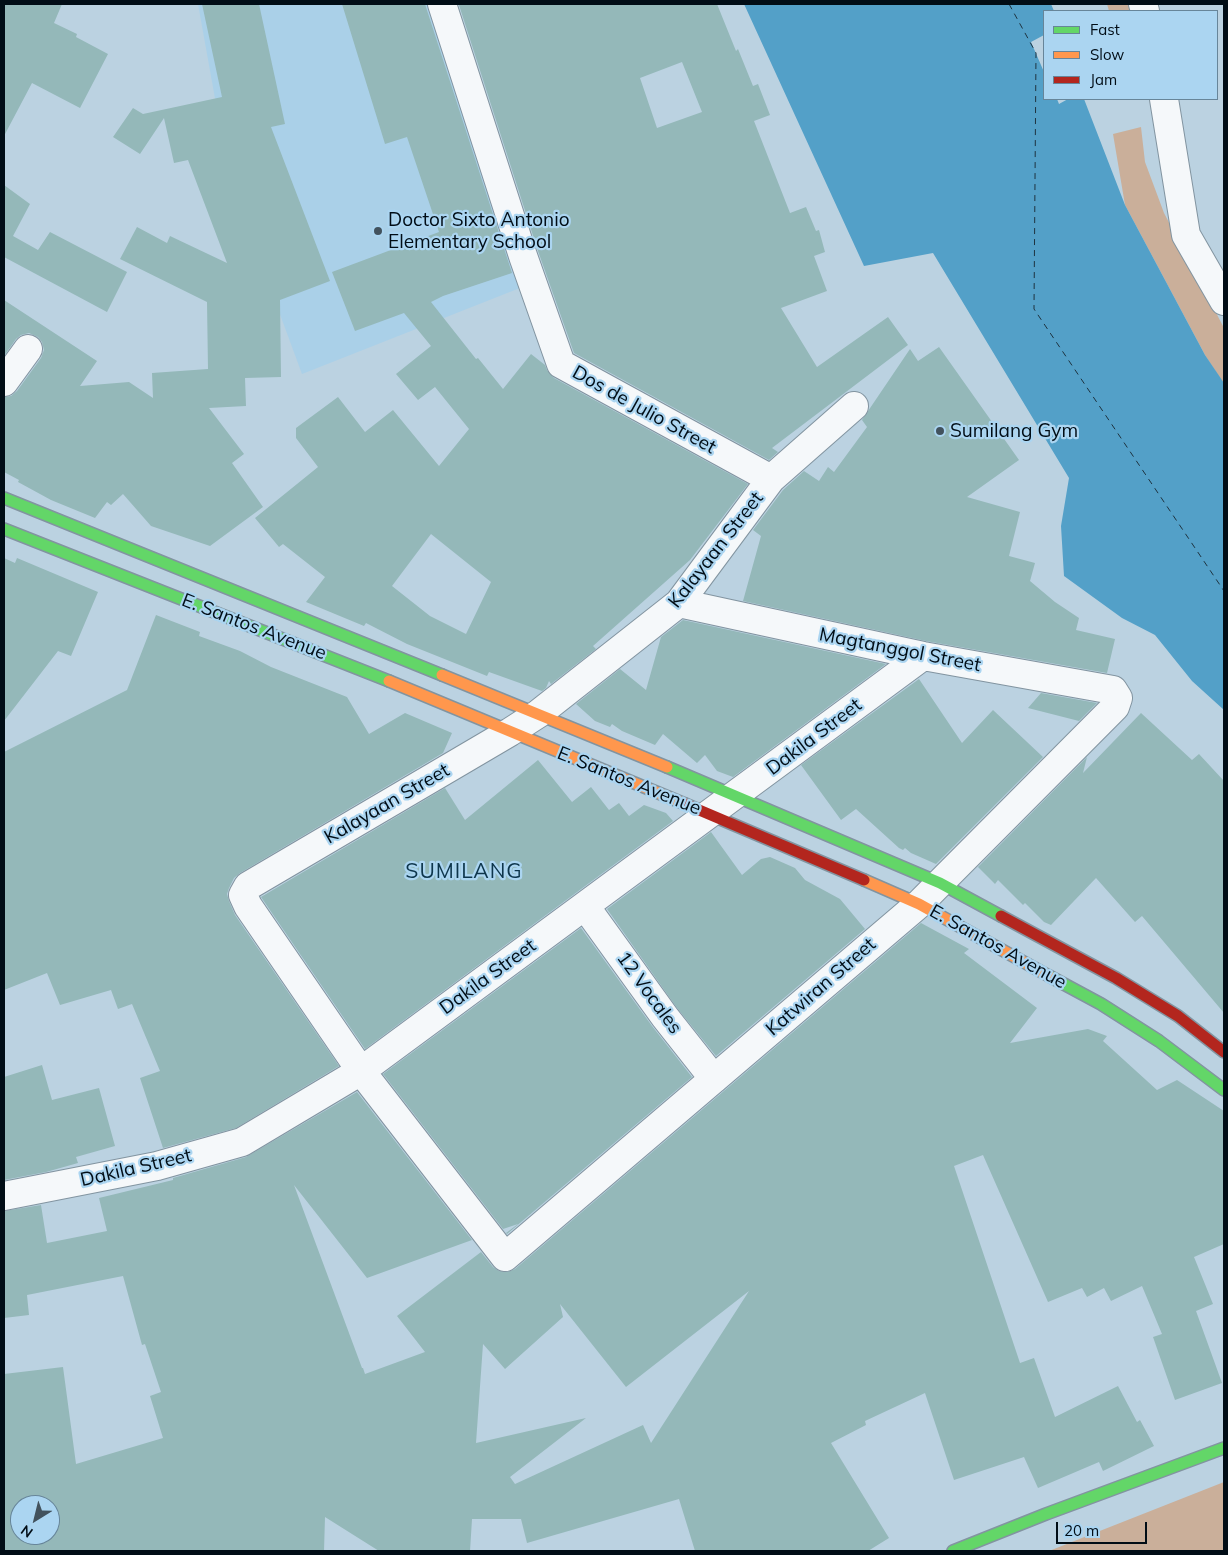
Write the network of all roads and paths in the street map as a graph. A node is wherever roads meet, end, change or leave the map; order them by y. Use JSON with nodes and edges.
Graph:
{"nodes":[{"id":1,"x":442,"y":4,"type":"edge"},
{"id":2,"x":1164,"y":100,"type":"edge"},
{"id":3,"x":1224,"y":301,"type":"edge"},
{"id":4,"x":28,"y":349,"type":"dead end"},
{"id":5,"x":4,"y":382,"type":"edge"},
{"id":6,"x":854,"y":406,"type":"dead end"},
{"id":7,"x":770,"y":479,"type":"junction"},
{"id":8,"x":4,"y":498,"type":"edge"},
{"id":9,"x":4,"y":529,"type":"edge"},
{"id":10,"x":679,"y":604,"type":"junction"},
{"id":11,"x":922,"y":656,"type":"junction"},
{"id":12,"x":1118,"y":698,"type":"joint"},
{"id":13,"x":538,"y":714,"type":"junction"},
{"id":14,"x":510,"y":732,"type":"junction"},
{"id":15,"x":735,"y":795,"type":"junction"},
{"id":16,"x":709,"y":814,"type":"junction"},
{"id":17,"x":940,"y":883,"type":"junction"},
{"id":18,"x":919,"y":904,"type":"junction"},
{"id":19,"x":585,"y":906,"type":"junction"},
{"id":20,"x":1224,"y":1052,"type":"edge"},
{"id":21,"x":361,"y":1071,"type":"junction"},
{"id":22,"x":714,"y":1079,"type":"junction"},
{"id":23,"x":1224,"y":1090,"type":"edge"},
{"id":24,"x":4,"y":1196,"type":"edge"},
{"id":25,"x":505,"y":1257,"type":"joint"},
{"id":26,"x":1224,"y":1448,"type":"edge"},
{"id":27,"x":953,"y":1551,"type":"edge"}],
"edges":[{"from":1,"to":7,"type":"street","name":"Dos de Julio Street"},
{"from":2,"to":3,"type":"street"},
{"from":4,"to":5,"type":"street"},
{"from":6,"to":7,"type":"street","name":"Kalayaan Street"},
{"from":7,"to":10,"type":"street","name":"Kalayaan Street"},
{"from":8,"to":13,"type":"street","name":"E. Santos Avenue"},
{"from":9,"to":14,"type":"street","name":"E. Santos Avenue"},
{"from":10,"to":11,"type":"street","name":"Magtanggol Street"},
{"from":10,"to":13,"type":"street","name":"Kalayaan Street"},
{"from":11,"to":12,"type":"street","name":"Magtanggol Street"},
{"from":11,"to":15,"type":"street","name":"Dakila Street"},
{"from":12,"to":17,"type":"street","name":"Katwiran Street"},
{"from":13,"to":14,"type":"street","name":"Kalayaan Street"},
{"from":13,"to":15,"type":"street","name":"E. Santos Avenue"},
{"from":14,"to":16,"type":"street","name":"E. Santos Avenue"},
{"from":14,"to":21,"type":"street","name":"Kalayaan Street"},
{"from":15,"to":16,"type":"street","name":"Dakila Street"},
{"from":15,"to":17,"type":"street","name":"E. Santos Avenue"},
{"from":16,"to":18,"type":"street","name":"E. Santos Avenue"},
{"from":16,"to":19,"type":"street","name":"Dakila Street"},
{"from":17,"to":18,"type":"street","name":"Katwiran Street"},
{"from":17,"to":20,"type":"street","name":"E. Santos Avenue"},
{"from":18,"to":22,"type":"street","name":"Katwiran Street"},
{"from":18,"to":23,"type":"street","name":"E. Santos Avenue"},
{"from":19,"to":21,"type":"street","name":"Dakila Street"},
{"from":19,"to":22,"type":"street","name":"12 Vocales"},
{"from":21,"to":24,"type":"street","name":"Dakila Street"},
{"from":21,"to":25,"type":"street","name":"Kalayaan Street"},
{"from":22,"to":25,"type":"street","name":"Katwiran Street"},
{"from":26,"to":27,"type":"street"}]}
